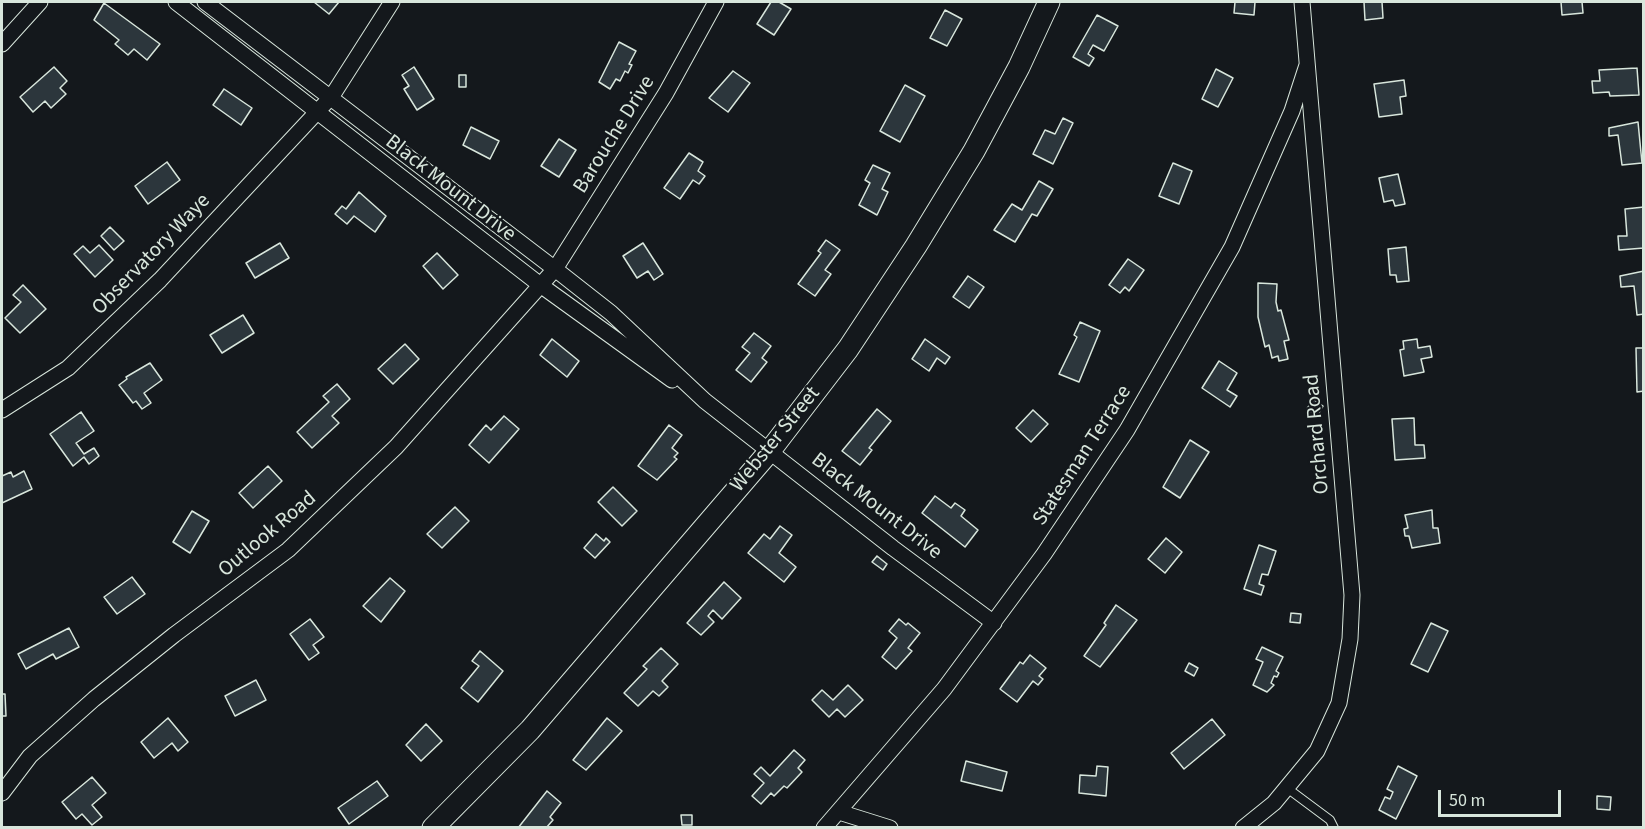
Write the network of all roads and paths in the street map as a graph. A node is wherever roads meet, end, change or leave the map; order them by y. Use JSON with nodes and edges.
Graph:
{"nodes":[{"id":1,"x":40,"y":2,"type":"edge"},
{"id":2,"x":176,"y":2,"type":"edge"},
{"id":3,"x":205,"y":2,"type":"edge"},
{"id":4,"x":392,"y":2,"type":"edge"},
{"id":5,"x":716,"y":2,"type":"edge"},
{"id":6,"x":1048,"y":2,"type":"edge"},
{"id":7,"x":1302,"y":2,"type":"edge"},
{"id":8,"x":2,"y":44,"type":"edge"},
{"id":9,"x":1307,"y":65,"type":"junction"},
{"id":10,"x":332,"y":96,"type":"junction"},
{"id":11,"x":317,"y":112,"type":"junction"},
{"id":12,"x":555,"y":269,"type":"junction"},
{"id":13,"x":539,"y":284,"type":"junction"},
{"id":14,"x":705,"y":401,"type":"junction"},
{"id":15,"x":2,"y":410,"type":"edge"},
{"id":16,"x":769,"y":452,"type":"junction"},
{"id":17,"x":994,"y":622,"type":"junction"},
{"id":18,"x":1287,"y":788,"type":"junction"},
{"id":19,"x":2,"y":793,"type":"edge"},
{"id":20,"x":839,"y":812,"type":"junction"},
{"id":21,"x":433,"y":828,"type":"edge"},
{"id":22,"x":824,"y":828,"type":"edge"},
{"id":23,"x":890,"y":828,"type":"edge"},
{"id":24,"x":1243,"y":828,"type":"edge"},
{"id":25,"x":1334,"y":828,"type":"edge"}],
"edges":[{"from":1,"to":8,"type":"street"},
{"from":2,"to":11,"type":"street","name":"Black Mount Drive"},
{"from":3,"to":10,"type":"street","name":"Black Mount Drive"},
{"from":4,"to":10,"type":"street"},
{"from":5,"to":12,"type":"street","name":"Barouche Drive"},
{"from":6,"to":16,"type":"street","name":"Webster Street"},
{"from":7,"to":9,"type":"street","name":"Orchard Road"},
{"from":9,"to":17,"type":"street","name":"Statesman Terrace"},
{"from":9,"to":18,"type":"street","name":"Orchard Road"},
{"from":10,"to":11,"type":"street"},
{"from":10,"to":12,"type":"street","name":"Black Mount Drive"},
{"from":11,"to":13,"type":"street","name":"Black Mount Drive"},
{"from":11,"to":15,"type":"street","name":"Observatory Waye"},
{"from":12,"to":13,"type":"street","name":"Barouche Drive"},
{"from":12,"to":14,"type":"street","name":"Black Mount Drive"},
{"from":13,"to":14,"type":"street","name":"Black Mount Drive"},
{"from":13,"to":19,"type":"street","name":"Outlook Road"},
{"from":14,"to":16,"type":"street","name":"Black Mount Drive"},
{"from":16,"to":17,"type":"street","name":"Black Mount Drive"},
{"from":16,"to":21,"type":"street","name":"Webster Street"},
{"from":17,"to":20,"type":"street","name":"Statesman Terrace"},
{"from":18,"to":24,"type":"street","name":"Orchard Road"},
{"from":18,"to":25,"type":"lane"},
{"from":20,"to":22,"type":"street","name":"Statesman Terrace"},
{"from":20,"to":23,"type":"street"}]}
